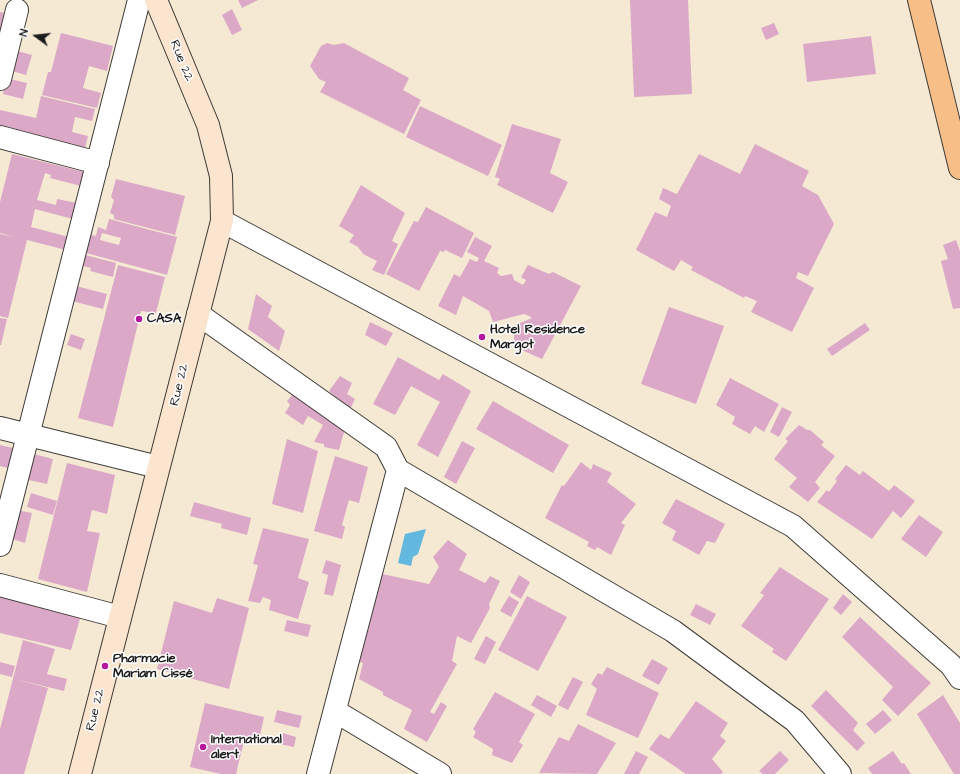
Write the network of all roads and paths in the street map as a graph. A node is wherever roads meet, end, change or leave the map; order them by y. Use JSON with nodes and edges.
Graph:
{"nodes":[{"id":1,"x":139,"y":0,"type":"edge"},
{"id":2,"x":156,"y":0,"type":"edge"},
{"id":3,"x":918,"y":0,"type":"edge"},
{"id":4,"x":17,"y":10,"type":"dead end"},
{"id":5,"x":0,"y":79,"type":"edge"},
{"id":6,"x":0,"y":137,"type":"edge"},
{"id":7,"x":98,"y":162,"type":"junction"},
{"id":8,"x":960,"y":168,"type":"edge"},
{"id":9,"x":222,"y":222,"type":"junction"},
{"id":10,"x":198,"y":314,"type":"junction"},
{"id":11,"x":0,"y":428,"type":"edge"},
{"id":12,"x":28,"y":435,"type":"junction"},
{"id":13,"x":158,"y":467,"type":"junction"},
{"id":14,"x":398,"y":470,"type":"junction"},
{"id":15,"x":0,"y":545,"type":"edge"},
{"id":16,"x":0,"y":586,"type":"edge"},
{"id":17,"x":120,"y":617,"type":"junction"},
{"id":18,"x":960,"y":678,"type":"edge"},
{"id":19,"x":334,"y":711,"type":"junction"},
{"id":20,"x":80,"y":774,"type":"edge"},
{"id":21,"x":318,"y":774,"type":"edge"},
{"id":22,"x":440,"y":774,"type":"edge"},
{"id":23,"x":840,"y":774,"type":"edge"}],
"edges":[{"from":1,"to":7,"type":"street"},
{"from":2,"to":9,"type":"street","name":"Rue 22"},
{"from":3,"to":8,"type":"highway"},
{"from":4,"to":5,"type":"street"},
{"from":6,"to":7,"type":"street"},
{"from":7,"to":12,"type":"street"},
{"from":9,"to":10,"type":"street","name":"Rue 22"},
{"from":9,"to":18,"type":"street"},
{"from":10,"to":13,"type":"street","name":"Rue 22"},
{"from":10,"to":14,"type":"street"},
{"from":11,"to":12,"type":"street"},
{"from":12,"to":13,"type":"street"},
{"from":12,"to":15,"type":"street"},
{"from":13,"to":17,"type":"street","name":"Rue 22"},
{"from":14,"to":19,"type":"street"},
{"from":14,"to":23,"type":"street"},
{"from":16,"to":17,"type":"street"},
{"from":17,"to":20,"type":"street","name":"Rue 22"},
{"from":19,"to":21,"type":"street"},
{"from":19,"to":22,"type":"street"}]}
